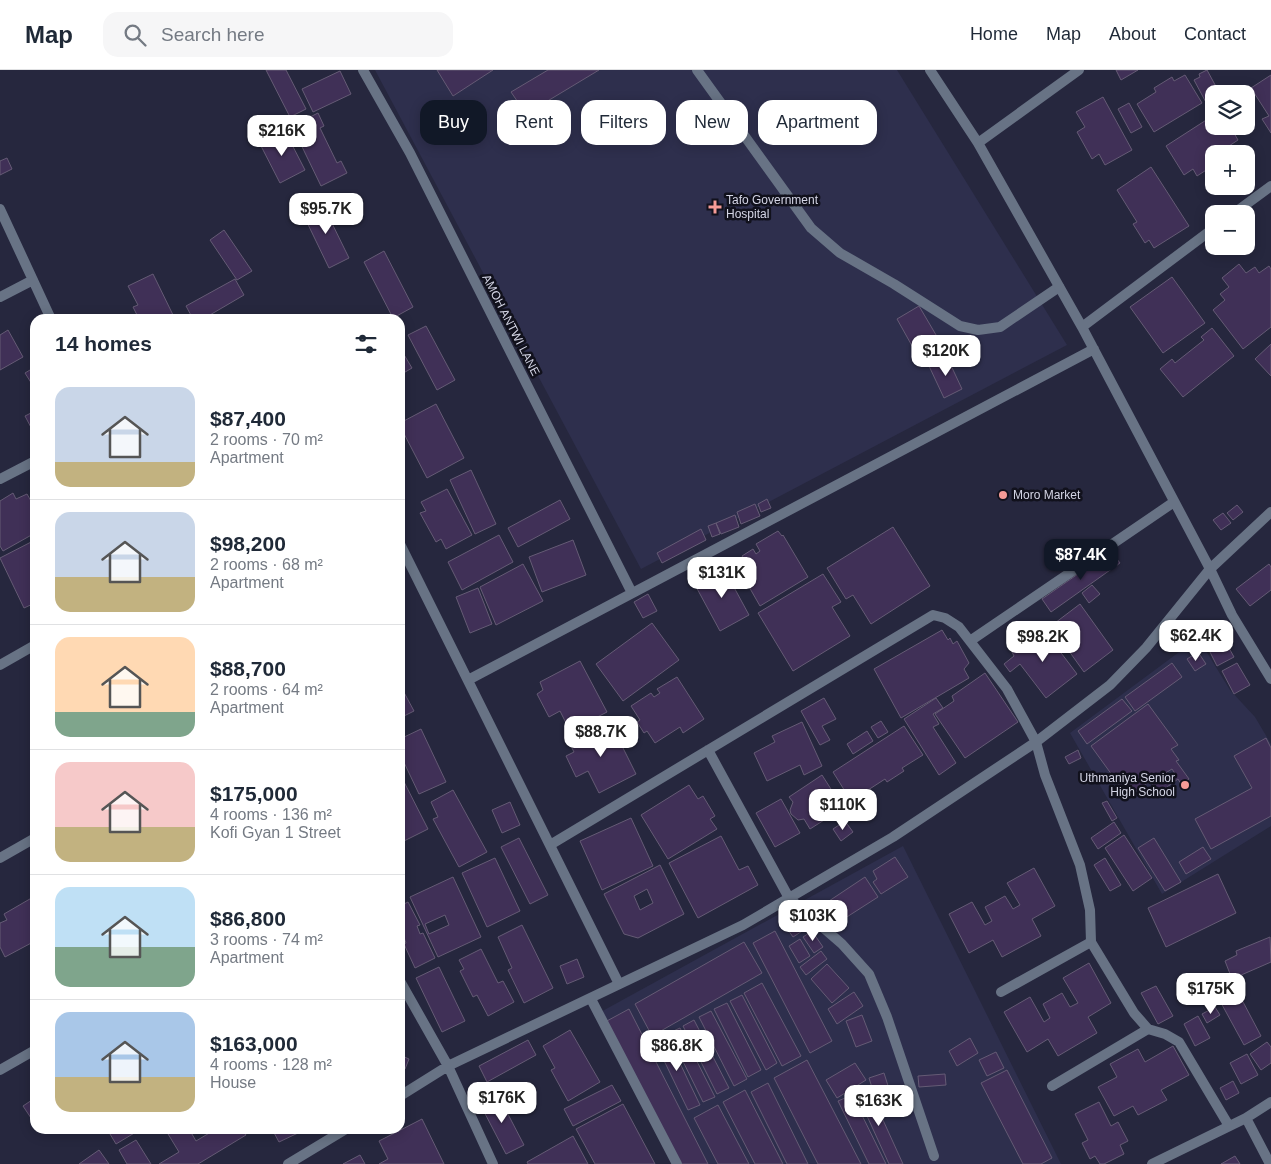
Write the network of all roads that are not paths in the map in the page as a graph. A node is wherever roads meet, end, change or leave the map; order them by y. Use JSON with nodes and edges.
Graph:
{"nodes":[{"id":1,"x":363,"y":70,"type":"edge"},
{"id":2,"x":697,"y":70,"type":"edge"},
{"id":3,"x":930,"y":70,"type":"edge"},
{"id":4,"x":1079,"y":70,"type":"edge"},
{"id":5,"x":978,"y":143,"type":"junction"},
{"id":6,"x":1271,"y":186,"type":"edge"},
{"id":7,"x":1245,"y":205,"type":"edge"},
{"id":8,"x":0,"y":209,"type":"edge"},
{"id":9,"x":1205,"y":235,"type":"edge"},
{"id":10,"x":33,"y":280,"type":"junction"},
{"id":11,"x":1059,"y":286,"type":"junction"},
{"id":12,"x":0,"y":297,"type":"edge"},
{"id":13,"x":49,"y":314,"type":"edge"},
{"id":14,"x":1082,"y":326,"type":"junction"},
{"id":15,"x":1094,"y":349,"type":"junction"},
{"id":16,"x":30,"y":464,"type":"edge"},
{"id":17,"x":0,"y":479,"type":"edge"},
{"id":18,"x":1174,"y":502,"type":"junction"},
{"id":19,"x":1271,"y":512,"type":"edge"},
{"id":20,"x":405,"y":554,"type":"edge"},
{"id":21,"x":1210,"y":569,"type":"junction"},
{"id":22,"x":632,"y":593,"type":"junction"},
{"id":23,"x":970,"y":641,"type":"junction"},
{"id":24,"x":30,"y":648,"type":"edge"},
{"id":25,"x":0,"y":664,"type":"edge"},
{"id":26,"x":468,"y":680,"type":"junction"},
{"id":27,"x":1271,"y":680,"type":"edge"},
{"id":28,"x":1036,"y":742,"type":"junction"},
{"id":29,"x":708,"y":750,"type":"junction"},
{"id":30,"x":30,"y":841,"type":"edge"},
{"id":31,"x":550,"y":845,"type":"junction"},
{"id":32,"x":0,"y":858,"type":"edge"},
{"id":33,"x":789,"y":898,"type":"junction"},
{"id":34,"x":1091,"y":942,"type":"junction"},
{"id":35,"x":620,"y":984,"type":"junction"},
{"id":36,"x":405,"y":990,"type":"edge"},
{"id":37,"x":1001,"y":992,"type":"dead end"},
{"id":38,"x":591,"y":999,"type":"junction"},
{"id":39,"x":1148,"y":1029,"type":"junction"},
{"id":40,"x":30,"y":1053,"type":"edge"},
{"id":41,"x":448,"y":1066,"type":"junction"},
{"id":42,"x":0,"y":1070,"type":"edge"},
{"id":43,"x":1052,"y":1086,"type":"dead end"},
{"id":44,"x":405,"y":1093,"type":"edge"},
{"id":45,"x":1271,"y":1102,"type":"edge"},
{"id":46,"x":1246,"y":1118,"type":"junction"},
{"id":47,"x":1229,"y":1126,"type":"junction"},
{"id":48,"x":338,"y":1134,"type":"edge"},
{"id":49,"x":934,"y":1156,"type":"dead end"},
{"id":50,"x":288,"y":1164,"type":"edge"},
{"id":51,"x":492,"y":1164,"type":"edge"},
{"id":52,"x":677,"y":1164,"type":"edge"},
{"id":53,"x":1152,"y":1164,"type":"edge"},
{"id":54,"x":1270,"y":1164,"type":"edge"}],
"edges":[{"from":1,"to":22,"type":"street","name":"AMOH ANTWI LANE"},
{"from":2,"to":11,"type":"street"},
{"from":3,"to":5,"type":"street"},
{"from":4,"to":5,"type":"street"},
{"from":5,"to":11,"type":"street"},
{"from":6,"to":7,"type":"street"},
{"from":8,"to":10,"type":"street"},
{"from":9,"to":14,"type":"street"},
{"from":10,"to":12,"type":"street"},
{"from":10,"to":13,"type":"street"},
{"from":11,"to":14,"type":"street"},
{"from":14,"to":15,"type":"street"},
{"from":15,"to":18,"type":"street"},
{"from":15,"to":22,"type":"street"},
{"from":16,"to":17,"type":"street"},
{"from":18,"to":21,"type":"street"},
{"from":18,"to":23,"type":"street"},
{"from":19,"to":21,"type":"street"},
{"from":20,"to":26,"type":"street"},
{"from":21,"to":27,"type":"street"},
{"from":21,"to":28,"type":"street"},
{"from":22,"to":26,"type":"street"},
{"from":23,"to":28,"type":"street"},
{"from":23,"to":29,"type":"street"},
{"from":24,"to":25,"type":"street"},
{"from":26,"to":31,"type":"street"},
{"from":28,"to":33,"type":"street"},
{"from":28,"to":34,"type":"street"},
{"from":29,"to":31,"type":"street"},
{"from":29,"to":33,"type":"street"},
{"from":30,"to":32,"type":"street"},
{"from":31,"to":35,"type":"street"},
{"from":33,"to":35,"type":"street"},
{"from":33,"to":49,"type":"street"},
{"from":34,"to":37,"type":"street"},
{"from":34,"to":39,"type":"street"},
{"from":35,"to":38,"type":"street"},
{"from":36,"to":41,"type":"street"},
{"from":38,"to":41,"type":"street"},
{"from":38,"to":52,"type":"street"},
{"from":39,"to":43,"type":"street"},
{"from":39,"to":47,"type":"street"},
{"from":40,"to":42,"type":"street"},
{"from":41,"to":44,"type":"street"},
{"from":41,"to":51,"type":"street"},
{"from":45,"to":46,"type":"street"},
{"from":46,"to":47,"type":"street"},
{"from":46,"to":54,"type":"street"},
{"from":47,"to":53,"type":"street"},
{"from":48,"to":50,"type":"street"}]}
